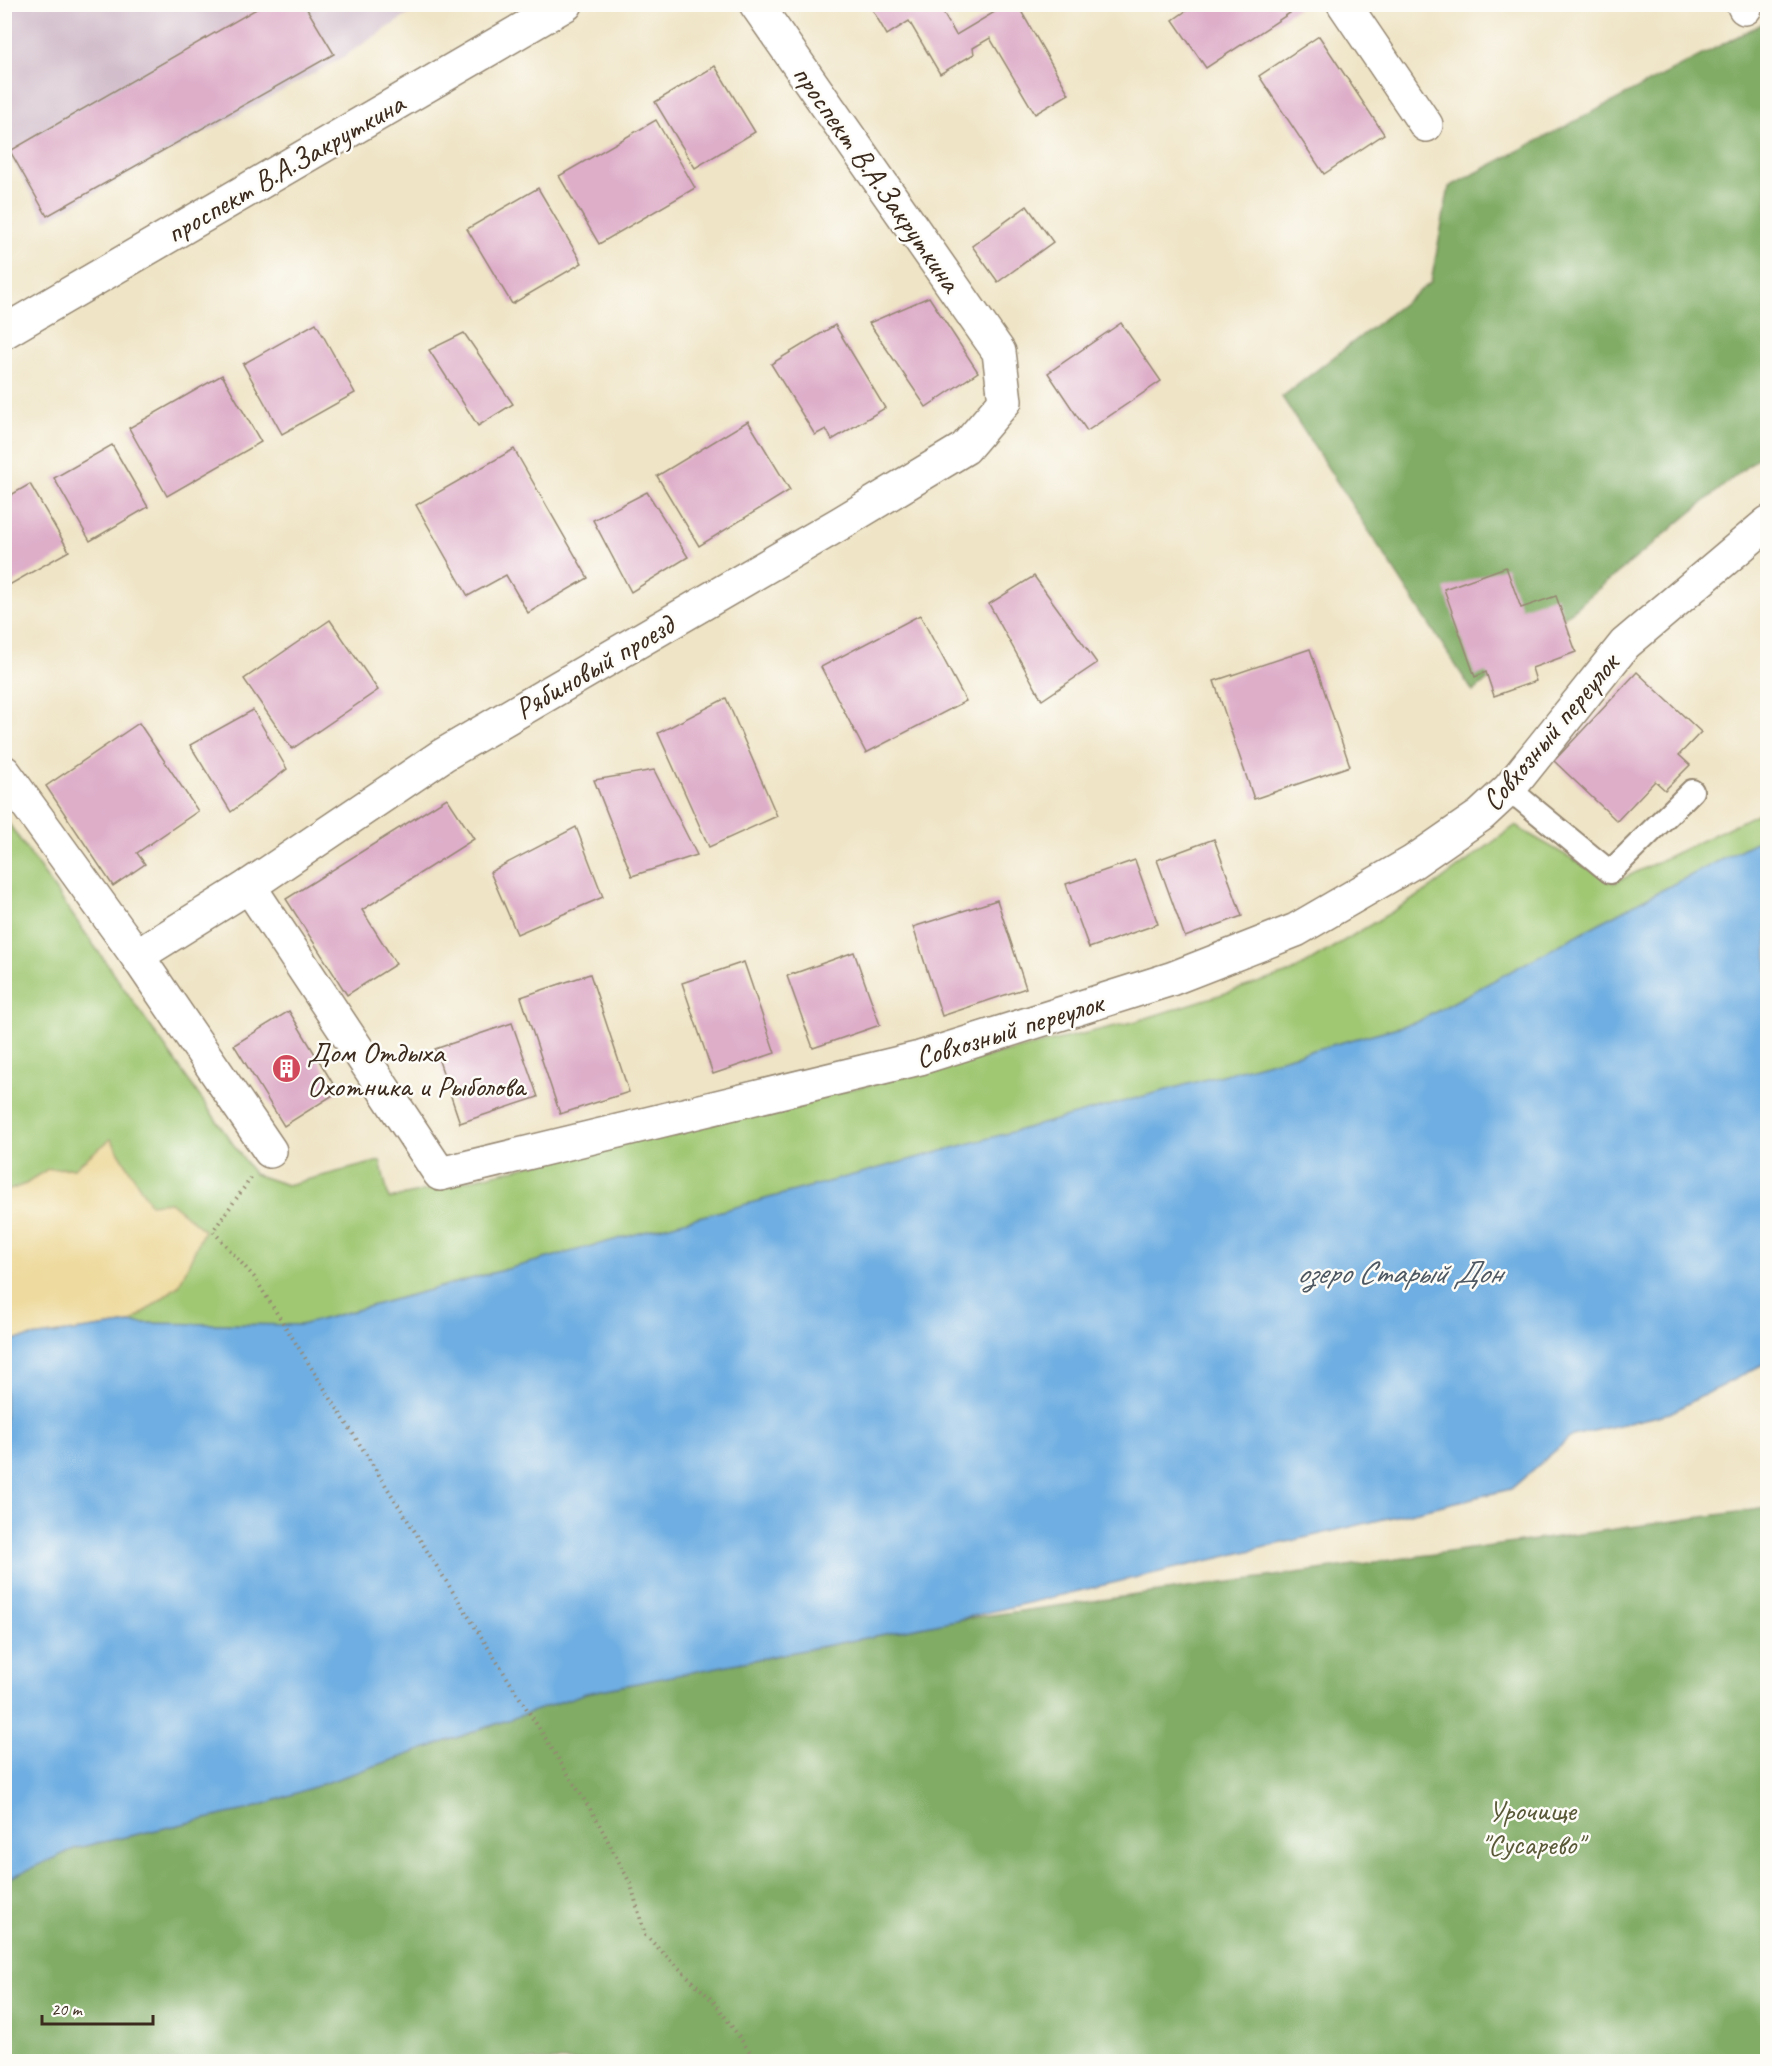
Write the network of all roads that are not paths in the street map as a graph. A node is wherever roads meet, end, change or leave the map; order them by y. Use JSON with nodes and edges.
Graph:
{"nodes":[{"id":1,"x":566,"y":4,"type":"edge"},
{"id":2,"x":756,"y":4,"type":"edge"},
{"id":3,"x":1344,"y":4,"type":"edge"},
{"id":4,"x":1426,"y":125,"type":"dead end"},
{"id":5,"x":4,"y":332,"type":"edge"},
{"id":6,"x":999,"y":352,"type":"joint"},
{"id":7,"x":1767,"y":523,"type":"edge"},
{"id":8,"x":4,"y":772,"type":"edge"},
{"id":9,"x":1509,"y":789,"type":"junction"},
{"id":10,"x":1692,"y":791,"type":"dead end"},
{"id":11,"x":249,"y":886,"type":"junction"},
{"id":12,"x":137,"y":956,"type":"junction"},
{"id":13,"x":270,"y":1151,"type":"road end"}],
"edges":[{"from":1,"to":5,"type":"street","name":"проспект В.А.Закруткина"},
{"from":2,"to":6,"type":"street","name":"проспект В.А.Закруткина"},
{"from":3,"to":4,"type":"street"},
{"from":6,"to":11,"type":"street","name":"Рябиновый проезд"},
{"from":7,"to":9,"type":"street","name":"Совхозный переулок"},
{"from":8,"to":12,"type":"street"},
{"from":9,"to":10,"type":"lane"},
{"from":9,"to":11,"type":"street","name":"Совхозный переулок"},
{"from":11,"to":12,"type":"street","name":"Рябиновый проезд"},
{"from":12,"to":13,"type":"street"}]}
